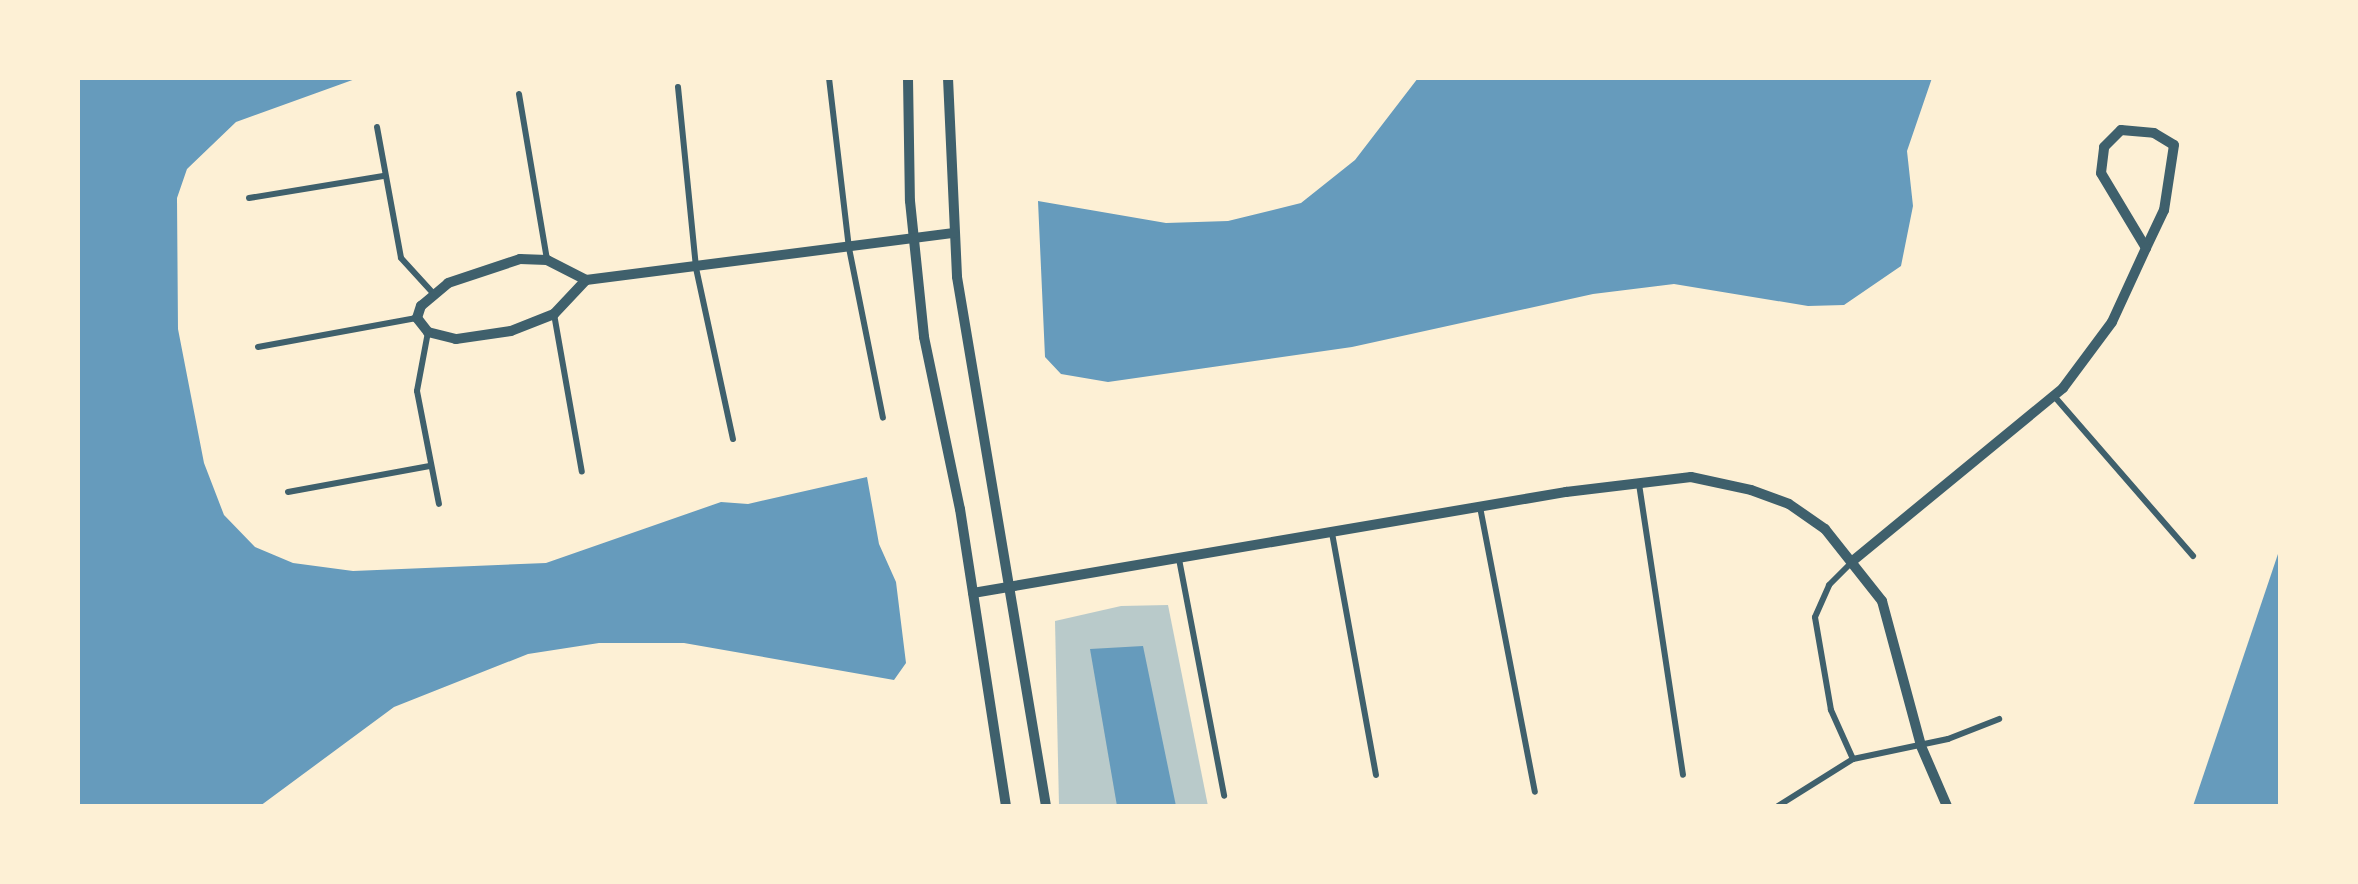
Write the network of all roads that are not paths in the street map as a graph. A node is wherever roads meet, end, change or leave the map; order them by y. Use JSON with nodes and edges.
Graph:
{"nodes":[{"id":1,"x":829,"y":78,"type":"edge"},
{"id":2,"x":908,"y":78,"type":"edge"},
{"id":3,"x":948,"y":78,"type":"edge"},
{"id":4,"x":678,"y":87,"type":"dead end"},
{"id":5,"x":519,"y":94,"type":"dead end"},
{"id":6,"x":377,"y":127,"type":"dead end"},
{"id":7,"x":383,"y":176,"type":"junction"},
{"id":8,"x":250,"y":198,"type":"dead end"},
{"id":9,"x":954,"y":233,"type":"junction"},
{"id":10,"x":914,"y":239,"type":"junction"},
{"id":11,"x":848,"y":248,"type":"junction"},
{"id":12,"x":2146,"y":248,"type":"junction"},
{"id":13,"x":547,"y":260,"type":"junction"},
{"id":14,"x":696,"y":268,"type":"junction"},
{"id":15,"x":586,"y":280,"type":"junction"},
{"id":16,"x":433,"y":293,"type":"junction"},
{"id":17,"x":554,"y":314,"type":"junction"},
{"id":18,"x":417,"y":318,"type":"junction"},
{"id":19,"x":428,"y":332,"type":"junction"},
{"id":20,"x":258,"y":348,"type":"dead end"},
{"id":21,"x":2054,"y":396,"type":"junction"},
{"id":22,"x":883,"y":418,"type":"dead end"},
{"id":23,"x":733,"y":438,"type":"dead end"},
{"id":24,"x":430,"y":466,"type":"junction"},
{"id":25,"x":582,"y":472,"type":"dead end"},
{"id":26,"x":1639,"y":483,"type":"junction"},
{"id":27,"x":288,"y":492,"type":"dead end"},
{"id":28,"x":439,"y":504,"type":"dead end"},
{"id":29,"x":1480,"y":507,"type":"junction"},
{"id":30,"x":1332,"y":532,"type":"junction"},
{"id":31,"x":2193,"y":556,"type":"dead end"},
{"id":32,"x":1178,"y":558,"type":"junction"},
{"id":33,"x":1855,"y":559,"type":"junction"},
{"id":34,"x":1009,"y":586,"type":"junction"},
{"id":35,"x":973,"y":593,"type":"junction"},
{"id":36,"x":1999,"y":718,"type":"dead end"},
{"id":37,"x":1920,"y":746,"type":"junction"},
{"id":38,"x":1853,"y":760,"type":"junction"},
{"id":39,"x":1376,"y":775,"type":"dead end"},
{"id":40,"x":1683,"y":775,"type":"dead end"},
{"id":41,"x":1535,"y":792,"type":"dead end"},
{"id":42,"x":1224,"y":796,"type":"dead end"},
{"id":43,"x":1006,"y":806,"type":"edge"},
{"id":44,"x":1046,"y":806,"type":"edge"},
{"id":45,"x":1778,"y":806,"type":"edge"},
{"id":46,"x":1948,"y":806,"type":"edge"}],
"edges":[{"from":1,"to":11,"type":"lane"},
{"from":2,"to":10,"type":"street"},
{"from":3,"to":9,"type":"street"},
{"from":4,"to":14,"type":"lane"},
{"from":5,"to":13,"type":"lane"},
{"from":6,"to":7,"type":"lane"},
{"from":7,"to":8,"type":"lane"},
{"from":7,"to":16,"type":"lane"},
{"from":9,"to":10,"type":"street"},
{"from":9,"to":34,"type":"street"},
{"from":10,"to":11,"type":"street"},
{"from":10,"to":35,"type":"street"},
{"from":11,"to":14,"type":"street"},
{"from":11,"to":22,"type":"lane"},
{"from":12,"to":12,"type":"street"},
{"from":12,"to":21,"type":"street"},
{"from":13,"to":15,"type":"street"},
{"from":13,"to":16,"type":"street"},
{"from":14,"to":15,"type":"street"},
{"from":14,"to":23,"type":"lane"},
{"from":15,"to":17,"type":"street"},
{"from":16,"to":18,"type":"street"},
{"from":17,"to":19,"type":"street"},
{"from":17,"to":25,"type":"lane"},
{"from":18,"to":19,"type":"street"},
{"from":18,"to":20,"type":"lane"},
{"from":19,"to":24,"type":"lane"},
{"from":21,"to":31,"type":"lane"},
{"from":21,"to":33,"type":"street"},
{"from":24,"to":27,"type":"lane"},
{"from":24,"to":28,"type":"lane"},
{"from":26,"to":29,"type":"street"},
{"from":26,"to":33,"type":"street"},
{"from":26,"to":40,"type":"lane"},
{"from":29,"to":30,"type":"street"},
{"from":29,"to":41,"type":"lane"},
{"from":30,"to":32,"type":"street"},
{"from":30,"to":39,"type":"lane"},
{"from":32,"to":34,"type":"street"},
{"from":32,"to":42,"type":"lane"},
{"from":33,"to":37,"type":"street"},
{"from":33,"to":38,"type":"lane"},
{"from":34,"to":35,"type":"street"},
{"from":34,"to":44,"type":"street"},
{"from":35,"to":43,"type":"street"},
{"from":36,"to":37,"type":"lane"},
{"from":37,"to":38,"type":"lane"},
{"from":37,"to":46,"type":"street"},
{"from":38,"to":45,"type":"lane"}]}
